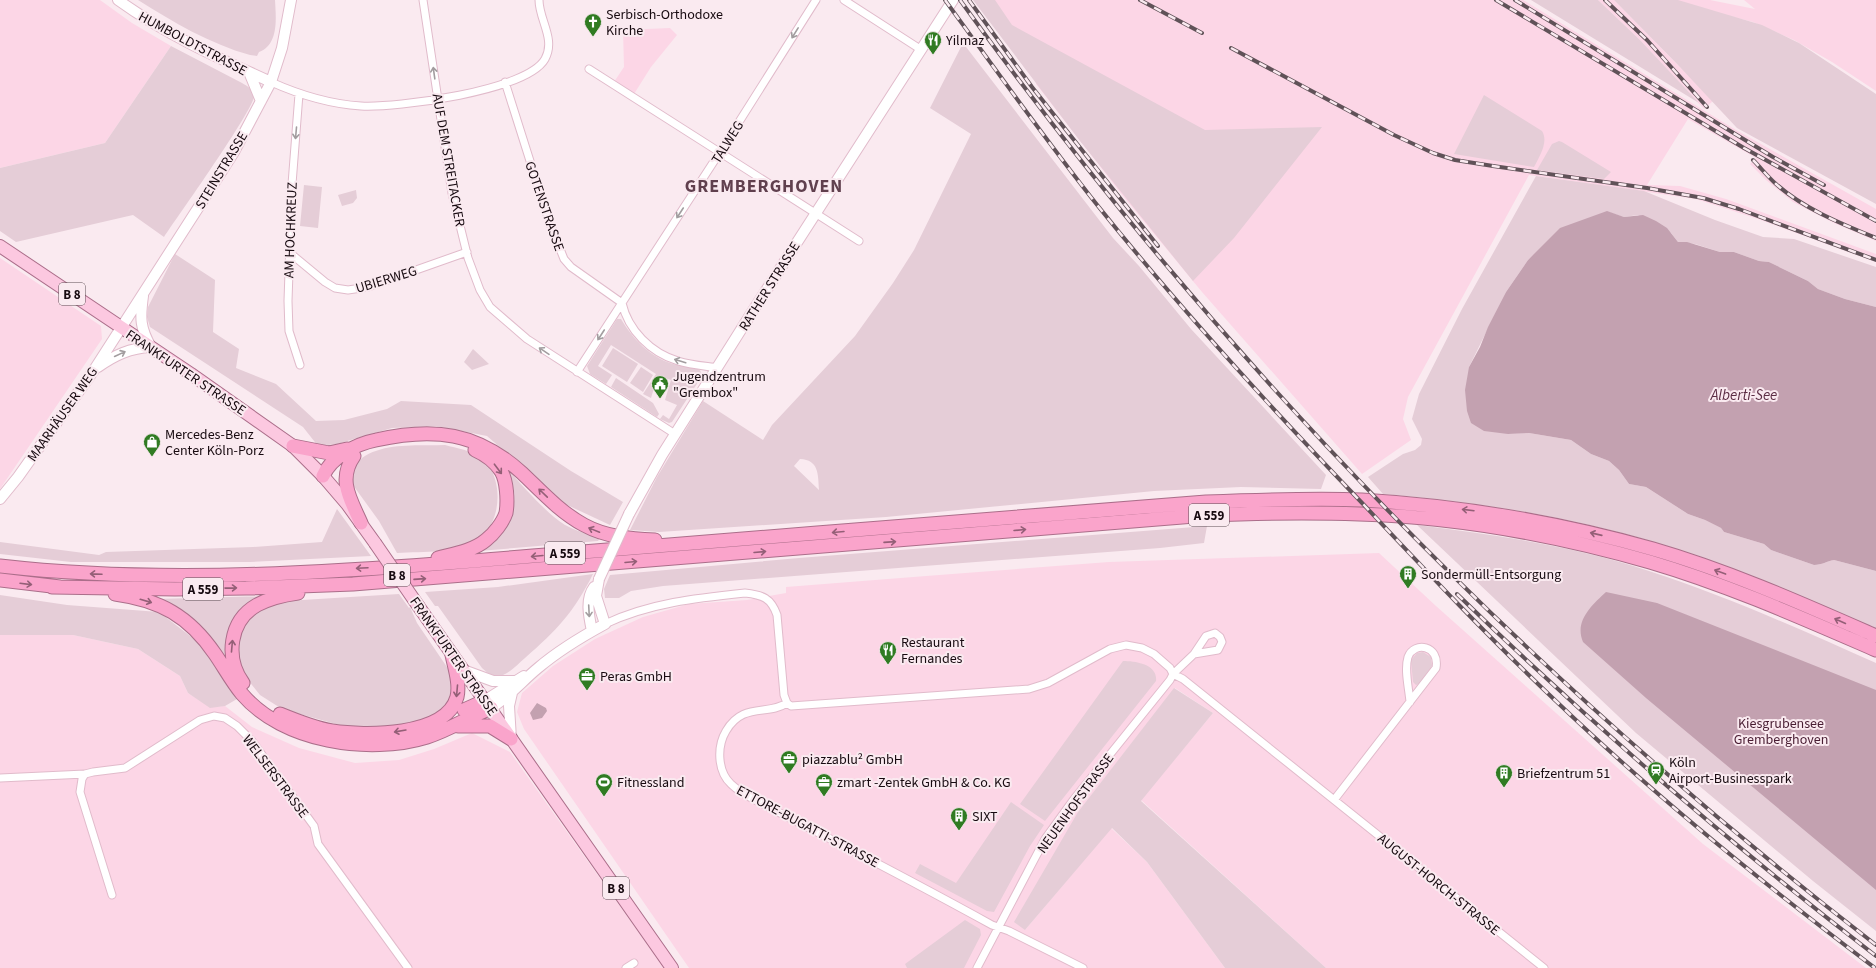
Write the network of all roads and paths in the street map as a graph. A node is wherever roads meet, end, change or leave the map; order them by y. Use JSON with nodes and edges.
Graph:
{"nodes":[{"id":1,"x":118,"y":0,"type":"edge"},
{"id":2,"x":292,"y":0,"type":"edge"},
{"id":3,"x":423,"y":0,"type":"edge"},
{"id":4,"x":539,"y":0,"type":"edge"},
{"id":5,"x":816,"y":0,"type":"edge"},
{"id":6,"x":844,"y":0,"type":"edge"},
{"id":7,"x":954,"y":0,"type":"edge"},
{"id":8,"x":920,"y":49,"type":"junction"},
{"id":9,"x":589,"y":69,"type":"dead end"},
{"id":10,"x":249,"y":72,"type":"junction"},
{"id":11,"x":270,"y":82,"type":"junction"},
{"id":12,"x":505,"y":82,"type":"junction"},
{"id":13,"x":299,"y":94,"type":"junction"},
{"id":14,"x":438,"y":99,"type":"junction"},
{"id":15,"x":262,"y":101,"type":"junction"},
{"id":16,"x":720,"y":152,"type":"junction"},
{"id":17,"x":815,"y":213,"type":"junction"},
{"id":18,"x":858,"y":241,"type":"dead end"},
{"id":19,"x":0,"y":246,"type":"edge"},
{"id":20,"x":467,"y":252,"type":"junction"},
{"id":21,"x":290,"y":253,"type":"junction"},
{"id":22,"x":143,"y":294,"type":"junction"},
{"id":23,"x":622,"y":303,"type":"junction"},
{"id":24,"x":121,"y":327,"type":"junction"},
{"id":25,"x":151,"y":347,"type":"junction"},
{"id":26,"x":300,"y":365,"type":"dead end"},
{"id":27,"x":718,"y":368,"type":"junction"},
{"id":28,"x":94,"y":370,"type":"junction"},
{"id":29,"x":577,"y":372,"type":"junction"},
{"id":30,"x":675,"y":434,"type":"junction"},
{"id":31,"x":293,"y":446,"type":"junction"},
{"id":32,"x":356,"y":451,"type":"junction"},
{"id":33,"x":323,"y":476,"type":"junction"},
{"id":34,"x":0,"y":499,"type":"edge"},
{"id":35,"x":361,"y":523,"type":"junction"},
{"id":36,"x":716,"y":542,"type":"junction"},
{"id":37,"x":0,"y":566,"type":"edge"},
{"id":38,"x":415,"y":566,"type":"junction"},
{"id":39,"x":0,"y":580,"type":"edge"},
{"id":40,"x":353,"y":584,"type":"junction"},
{"id":41,"x":52,"y":587,"type":"junction"},
{"id":42,"x":594,"y":590,"type":"junction"},
{"id":43,"x":605,"y":624,"type":"junction"},
{"id":44,"x":592,"y":631,"type":"junction"},
{"id":45,"x":1876,"y":636,"type":"edge"},
{"id":46,"x":1876,"y":650,"type":"edge"},
{"id":47,"x":1194,"y":654,"type":"dead end"},
{"id":48,"x":452,"y":655,"type":"junction"},
{"id":49,"x":536,"y":669,"type":"junction"},
{"id":50,"x":463,"y":670,"type":"junction"},
{"id":51,"x":1172,"y":674,"type":"junction"},
{"id":52,"x":515,"y":681,"type":"junction"},
{"id":53,"x":512,"y":693,"type":"junction"},
{"id":54,"x":1410,"y":702,"type":"junction"},
{"id":55,"x":787,"y":703,"type":"junction"},
{"id":56,"x":487,"y":704,"type":"junction"},
{"id":57,"x":443,"y":724,"type":"junction"},
{"id":58,"x":511,"y":739,"type":"junction"},
{"id":59,"x":85,"y":774,"type":"junction"},
{"id":60,"x":0,"y":778,"type":"edge"},
{"id":61,"x":1334,"y":800,"type":"junction"},
{"id":62,"x":112,"y":895,"type":"dead end"},
{"id":63,"x":998,"y":928,"type":"junction"},
{"id":64,"x":634,"y":963,"type":"dead end"},
{"id":65,"x":408,"y":968,"type":"edge"},
{"id":66,"x":626,"y":968,"type":"edge"},
{"id":67,"x":672,"y":968,"type":"edge"},
{"id":68,"x":977,"y":968,"type":"edge"},
{"id":69,"x":1083,"y":968,"type":"edge"},
{"id":70,"x":1544,"y":968,"type":"edge"}],
"edges":[{"from":1,"to":10,"type":"street","name":"HUMBOLDTSTRASSE"},
{"from":2,"to":11,"type":"street","name":"STEINSTRASSE"},
{"from":14,"to":3,"type":"street","name":"AUF DEM STREITACKER","one_way":true},
{"from":4,"to":12,"type":"street"},
{"from":5,"to":16,"type":"street","name":"TALWEG","one_way":true},
{"from":6,"to":8,"type":"street"},
{"from":7,"to":8,"type":"street","name":"RATHER STRASSE"},
{"from":8,"to":17,"type":"street","name":"RATHER STRASSE"},
{"from":9,"to":16,"type":"street"},
{"from":10,"to":11,"type":"street","name":"HUMBOLDTSTRASSE"},
{"from":10,"to":15,"type":"street"},
{"from":11,"to":13,"type":"street"},
{"from":11,"to":15,"type":"street","name":"STEINSTRASSE"},
{"from":12,"to":14,"type":"street"},
{"from":12,"to":23,"type":"street","name":"GOTENSTRASSE"},
{"from":13,"to":14,"type":"street"},
{"from":13,"to":21,"type":"street","name":"AM HOCHKREUZ","one_way":true},
{"from":14,"to":20,"type":"street","name":"AUF DEM STREITACKER"},
{"from":15,"to":22,"type":"street","name":"STEINSTRASSE"},
{"from":16,"to":17,"type":"street"},
{"from":16,"to":23,"type":"street","name":"TALWEG","one_way":true},
{"from":17,"to":18,"type":"street"},
{"from":17,"to":27,"type":"street","name":"RATHER STRASSE"},
{"from":19,"to":24,"type":"main road","name":"FRANKFURTER STRASSE","number":"B 8"},
{"from":20,"to":21,"type":"street","name":"UBIERWEG"},
{"from":29,"to":20,"type":"street","name":"AUF DEM STREITACKER","one_way":true},
{"from":21,"to":26,"type":"street","name":"AM HOCHKREUZ"},
{"from":22,"to":24,"type":"street","name":"STEINSTRASSE"},
{"from":22,"to":25,"type":"street"},
{"from":27,"to":23,"type":"street","one_way":true},
{"from":23,"to":29,"type":"street","name":"TALWEG","one_way":true},
{"from":24,"to":25,"type":"main road","name":"FRANKFURTER STRASSE","number":"B 8"},
{"from":24,"to":28,"type":"street","name":"MAARHÄUSER WEG"},
{"from":28,"to":25,"type":"street","one_way":true},
{"from":25,"to":31,"type":"main road","name":"FRANKFURTER STRASSE","number":"B 8"},
{"from":27,"to":30,"type":"street","name":"RATHER STRASSE"},
{"from":28,"to":34,"type":"street","name":"MAARHÄUSER WEG"},
{"from":29,"to":30,"type":"street","name":"AUF DEM STREITACKER"},
{"from":30,"to":42,"type":"street","name":"RATHER STRASSE","bridge":true},
{"from":31,"to":32,"type":"highway"},
{"from":31,"to":33,"type":"main road","name":"FRANKFURTER STRASSE","number":"B 8"},
{"from":32,"to":33,"type":"highway"},
{"from":32,"to":35,"type":"highway"},
{"from":36,"to":32,"type":"highway","one_way":true},
{"from":32,"to":38,"type":"highway","one_way":true},
{"from":33,"to":35,"type":"main road","name":"FRANKFURTER STRASSE","number":"B 8"},
{"from":35,"to":48,"type":"main road","name":"FRANKFURTER STRASSE","number":"B 8","bridge":true},
{"from":36,"to":38,"type":"highway","number":"A 559","one_way":true},
{"from":45,"to":36,"type":"highway","number":"A 559","one_way":true},
{"from":38,"to":37,"type":"highway","number":"A 559","one_way":true},
{"from":39,"to":41,"type":"highway","number":"A 559","one_way":true},
{"from":41,"to":40,"type":"highway","number":"A 559","one_way":true},
{"from":40,"to":46,"type":"highway","number":"A 559","one_way":true},
{"from":57,"to":40,"type":"highway","one_way":true},
{"from":41,"to":57,"type":"highway","one_way":true},
{"from":42,"to":43,"type":"street"},
{"from":42,"to":44,"type":"street","name":"RATHER STRASSE","one_way":true},
{"from":43,"to":44,"type":"street"},
{"from":43,"to":55,"type":"street"},
{"from":44,"to":49,"type":"street"},
{"from":47,"to":51,"type":"street","name":"NEUENHOFSTRASSE"},
{"from":48,"to":50,"type":"main road","name":"FRANKFURTER STRASSE","number":"B 8"},
{"from":48,"to":57,"type":"highway","one_way":true},
{"from":49,"to":52,"type":"street"},
{"from":49,"to":53,"type":"street"},
{"from":50,"to":52,"type":"street"},
{"from":50,"to":56,"type":"main road","name":"FRANKFURTER STRASSE","number":"B 8"},
{"from":51,"to":55,"type":"street","name":"ETTORE-BUGATTI-STRASSE"},
{"from":51,"to":61,"type":"street","name":"AUGUST-HORCH-STRASSE"},
{"from":51,"to":63,"type":"street","name":"NEUENHOFSTRASSE"},
{"from":52,"to":56,"type":"street"},
{"from":53,"to":56,"type":"street"},
{"from":53,"to":58,"type":"street"},
{"from":54,"to":54,"type":"street"},
{"from":54,"to":61,"type":"street"},
{"from":55,"to":63,"type":"street","name":"ETTORE-BUGATTI-STRASSE"},
{"from":56,"to":57,"type":"highway"},
{"from":56,"to":58,"type":"main road","name":"FRANKFURTER STRASSE","number":"B 8"},
{"from":57,"to":58,"type":"highway"},
{"from":58,"to":67,"type":"main road","name":"FRANKFURTER STRASSE","number":"B 8"},
{"from":59,"to":60,"type":"street","name":"WELSERSTRASSE"},
{"from":59,"to":62,"type":"street"},
{"from":59,"to":65,"type":"street","name":"WELSERSTRASSE"},
{"from":61,"to":70,"type":"street","name":"AUGUST-HORCH-STRASSE"},
{"from":63,"to":68,"type":"street","name":"NEUENHOFSTRASSE"},
{"from":63,"to":69,"type":"street","name":"ETTORE-BUGATTI-STRASSE"},
{"from":64,"to":66,"type":"street"}]}
